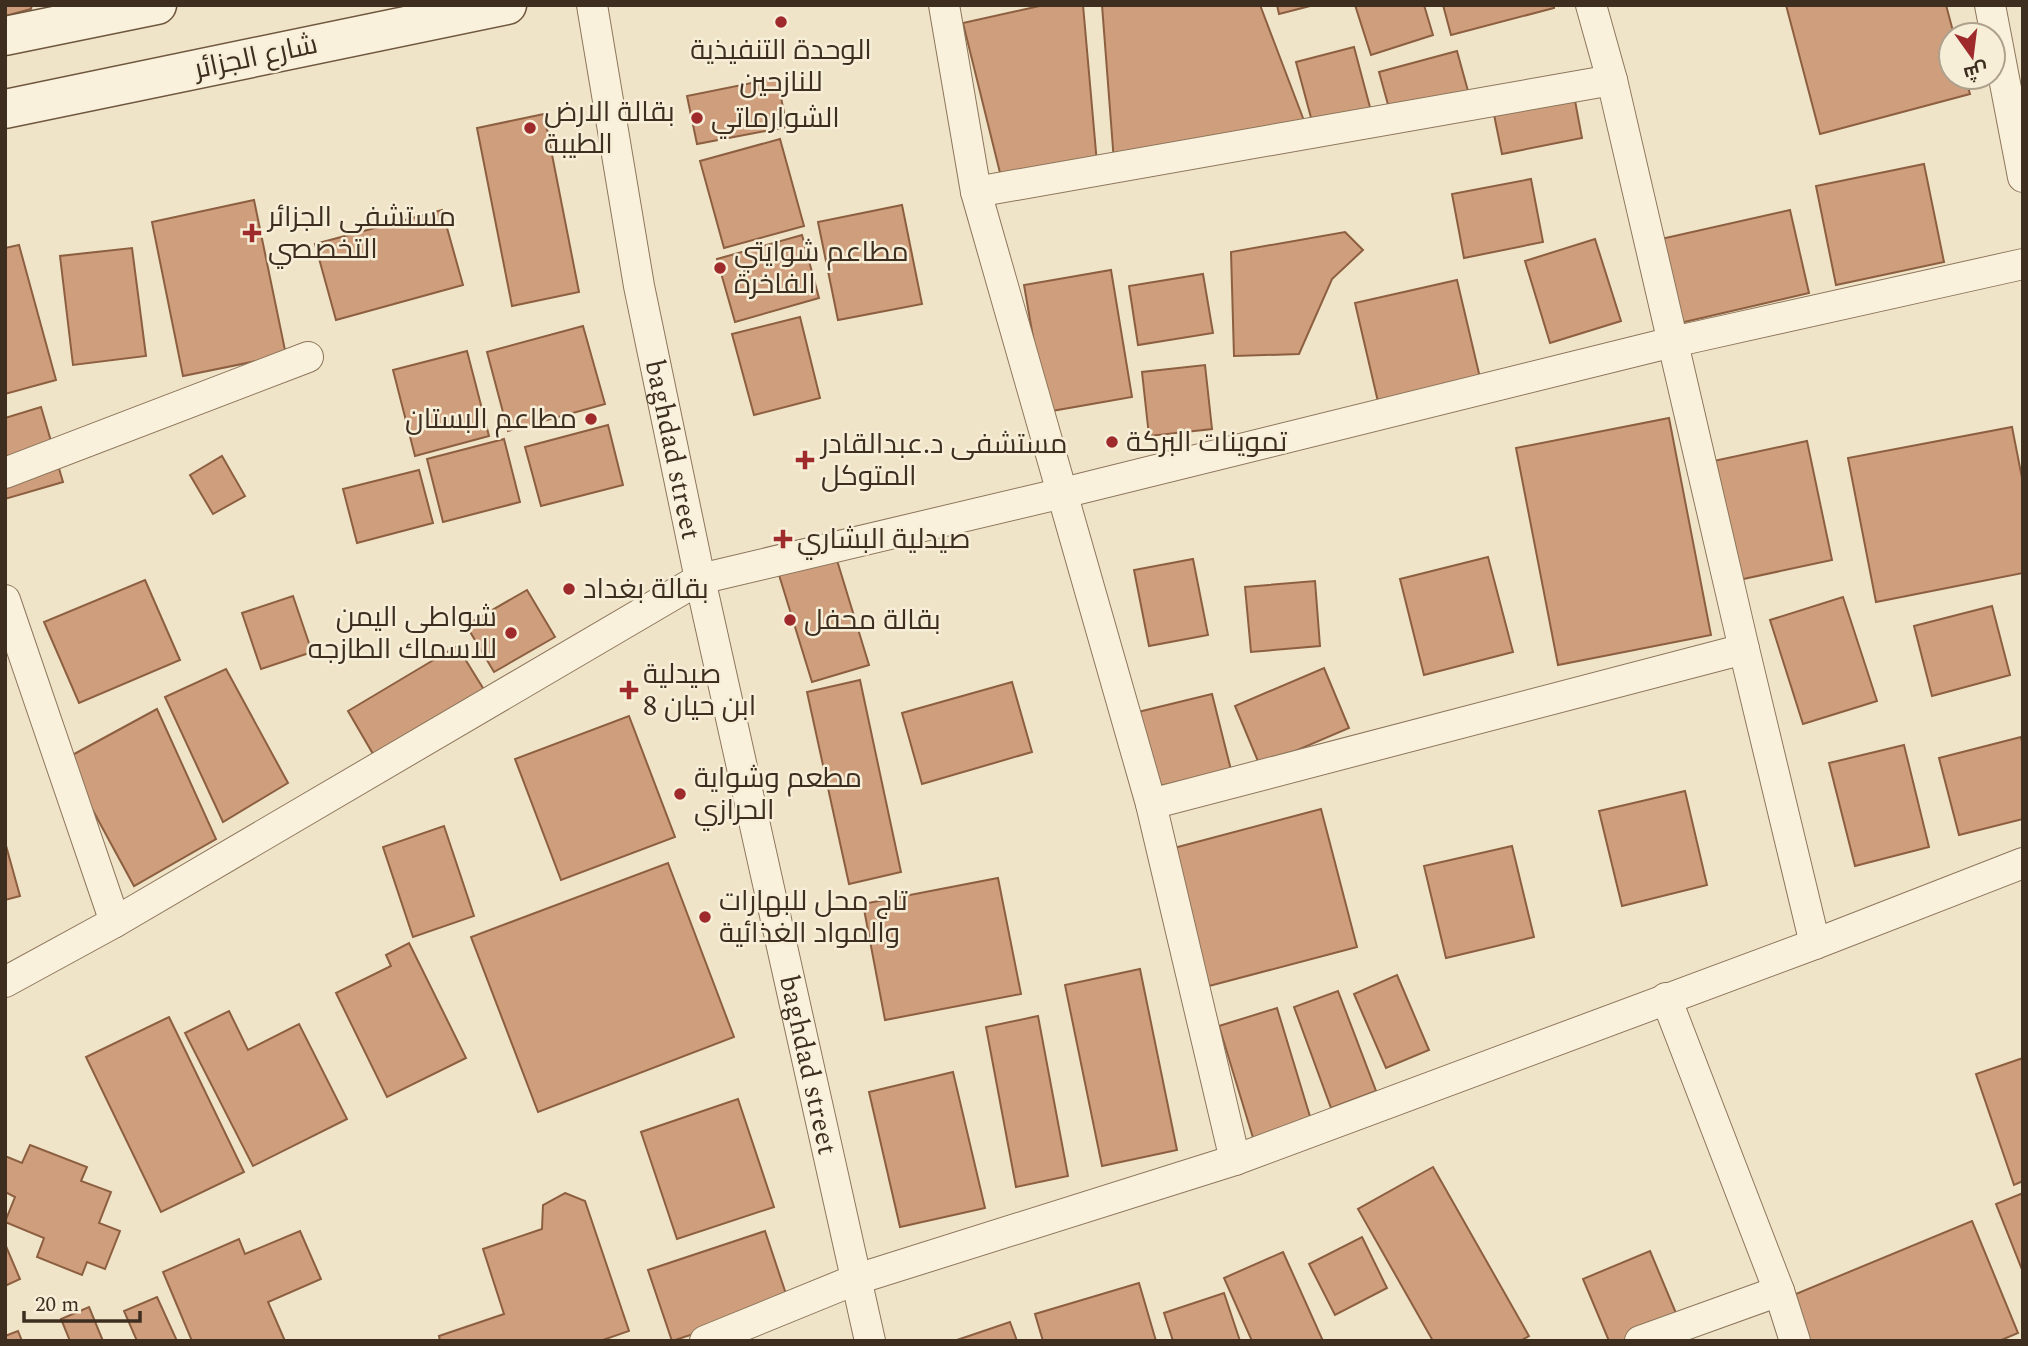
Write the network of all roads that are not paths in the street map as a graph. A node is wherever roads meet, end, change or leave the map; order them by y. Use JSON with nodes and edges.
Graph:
{"nodes":[{"id":1,"x":157,"y":5,"type":"edge"},
{"id":2,"x":507,"y":5,"type":"edge"},
{"id":3,"x":592,"y":5,"type":"edge"},
{"id":4,"x":944,"y":5,"type":"edge"},
{"id":5,"x":1591,"y":5,"type":"edge"},
{"id":6,"x":1990,"y":5,"type":"edge"},
{"id":7,"x":5,"y":36,"type":"edge"},
{"id":8,"x":1612,"y":80,"type":"junction"},
{"id":9,"x":5,"y":109,"type":"edge"},
{"id":10,"x":2023,"y":177,"type":"edge"},
{"id":11,"x":976,"y":192,"type":"junction"},
{"id":12,"x":2023,"y":264,"type":"edge"},
{"id":13,"x":1673,"y":342,"type":"junction"},
{"id":14,"x":308,"y":357,"type":"dead end"},
{"id":15,"x":5,"y":473,"type":"edge"},
{"id":16,"x":1063,"y":493,"type":"junction"},
{"id":17,"x":700,"y":579,"type":"junction"},
{"id":18,"x":5,"y":600,"type":"edge"},
{"id":19,"x":1744,"y":649,"type":"junction"},
{"id":20,"x":1151,"y":804,"type":"junction"},
{"id":21,"x":2023,"y":863,"type":"edge"},
{"id":22,"x":115,"y":922,"type":"junction"},
{"id":23,"x":1815,"y":944,"type":"junction"},
{"id":24,"x":5,"y":982,"type":"edge"},
{"id":25,"x":1666,"y":998,"type":"junction"},
{"id":26,"x":1236,"y":1160,"type":"junction"},
{"id":27,"x":857,"y":1279,"type":"junction"},
{"id":28,"x":1779,"y":1291,"type":"junction"},
{"id":29,"x":705,"y":1341,"type":"edge"},
{"id":30,"x":870,"y":1341,"type":"edge"},
{"id":31,"x":1640,"y":1341,"type":"edge"},
{"id":32,"x":1795,"y":1341,"type":"edge"}],
"edges":[{"from":1,"to":7,"type":"main road"},
{"from":2,"to":9,"type":"main road","name":"شارع الجزائر"},
{"from":3,"to":17,"type":"street","name":"baghdad street"},
{"from":4,"to":11,"type":"street"},
{"from":5,"to":8,"type":"street"},
{"from":6,"to":10,"type":"street"},
{"from":8,"to":11,"type":"street"},
{"from":8,"to":13,"type":"street"},
{"from":11,"to":16,"type":"street"},
{"from":12,"to":13,"type":"street"},
{"from":13,"to":16,"type":"street"},
{"from":13,"to":19,"type":"street"},
{"from":14,"to":15,"type":"street"},
{"from":16,"to":17,"type":"street"},
{"from":16,"to":20,"type":"street"},
{"from":17,"to":22,"type":"street"},
{"from":17,"to":27,"type":"street","name":"baghdad street"},
{"from":18,"to":22,"type":"street"},
{"from":19,"to":20,"type":"street"},
{"from":19,"to":23,"type":"street"},
{"from":20,"to":26,"type":"street"},
{"from":21,"to":23,"type":"street"},
{"from":22,"to":24,"type":"street"},
{"from":23,"to":25,"type":"street"},
{"from":25,"to":26,"type":"street"},
{"from":25,"to":28,"type":"street"},
{"from":26,"to":27,"type":"street"},
{"from":27,"to":29,"type":"street"},
{"from":27,"to":30,"type":"street","name":"baghdad street"},
{"from":28,"to":31,"type":"street"},
{"from":28,"to":32,"type":"street"}]}
